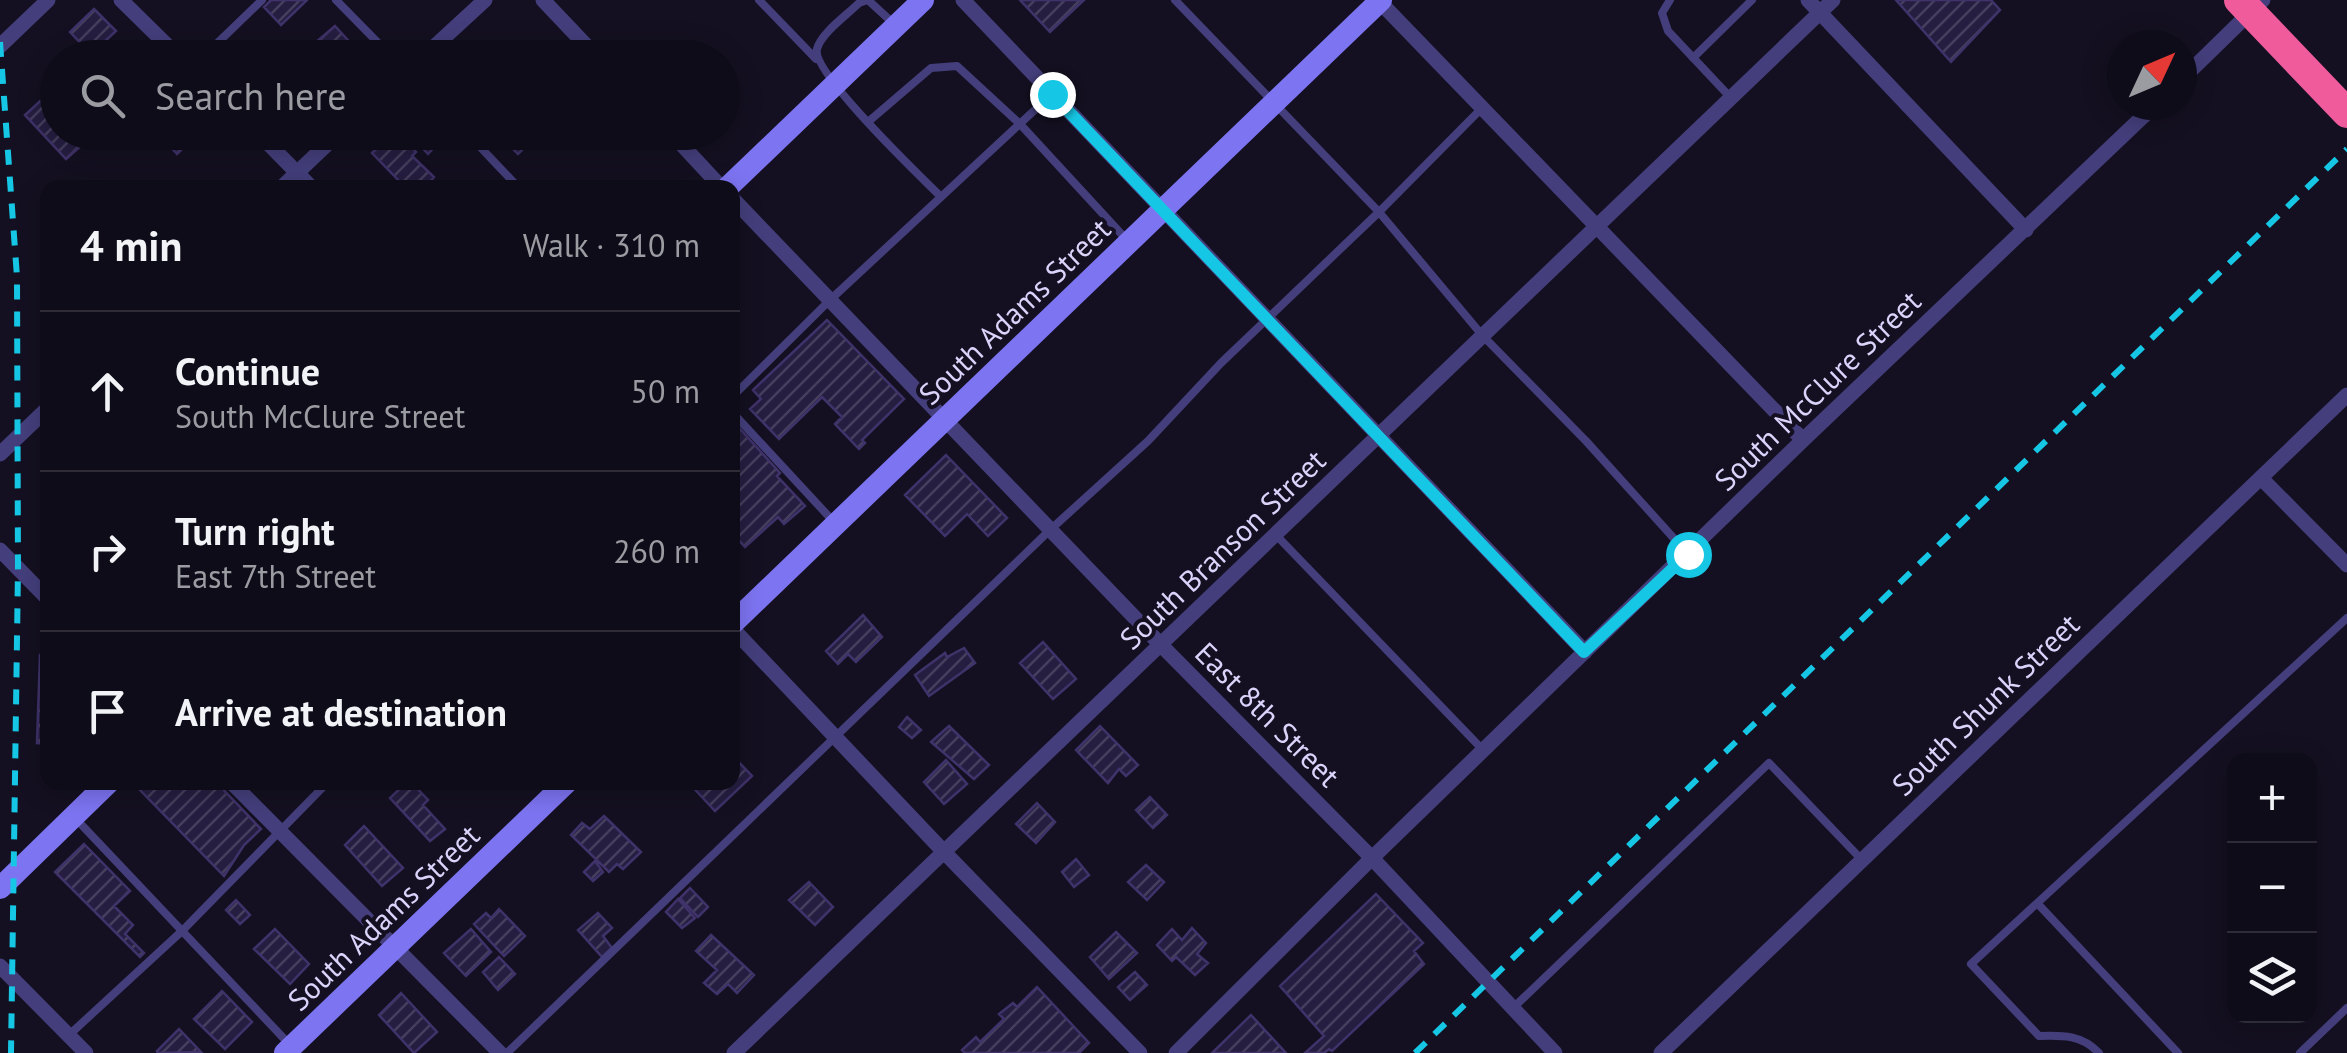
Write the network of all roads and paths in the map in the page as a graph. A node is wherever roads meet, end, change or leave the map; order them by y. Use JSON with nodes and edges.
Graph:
{"nodes":[{"id":1,"x":48,"y":0,"type":"edge"},
{"id":2,"x":122,"y":0,"type":"edge"},
{"id":3,"x":262,"y":0,"type":"edge"},
{"id":4,"x":336,"y":0,"type":"edge"},
{"id":5,"x":485,"y":0,"type":"edge"},
{"id":6,"x":543,"y":0,"type":"edge"},
{"id":7,"x":760,"y":0,"type":"edge"},
{"id":8,"x":868,"y":0,"type":"edge"},
{"id":9,"x":923,"y":0,"type":"edge"},
{"id":10,"x":963,"y":0,"type":"edge"},
{"id":11,"x":1176,"y":0,"type":"edge"},
{"id":12,"x":1379,"y":0,"type":"edge"},
{"id":13,"x":1670,"y":0,"type":"edge"},
{"id":14,"x":1752,"y":0,"type":"edge"},
{"id":15,"x":1808,"y":0,"type":"edge"},
{"id":16,"x":1833,"y":0,"type":"edge"},
{"id":17,"x":2251,"y":4,"type":"edge"},
{"id":18,"x":1820,"y":12,"type":"junction"},
{"id":19,"x":896,"y":26,"type":"junction"},
{"id":20,"x":162,"y":40,"type":"edge"},
{"id":21,"x":221,"y":40,"type":"edge"},
{"id":22,"x":375,"y":40,"type":"edge"},
{"id":23,"x":442,"y":40,"type":"edge"},
{"id":24,"x":581,"y":40,"type":"edge"},
{"id":25,"x":0,"y":46,"type":"edge"},
{"id":26,"x":1693,"y":58,"type":"junction"},
{"id":27,"x":816,"y":59,"type":"junction"},
{"id":28,"x":2197,"y":63,"type":"edge"},
{"id":29,"x":834,"y":86,"type":"junction"},
{"id":30,"x":1052,"y":94,"type":"junction"},
{"id":31,"x":1731,"y":98,"type":"junction"},
{"id":32,"x":1273,"y":104,"type":"junction"},
{"id":33,"x":1481,"y":109,"type":"junction"},
{"id":34,"x":2347,"y":113,"type":"edge"},
{"id":35,"x":2140,"y":120,"type":"edge"},
{"id":36,"x":868,"y":122,"type":"junction"},
{"id":37,"x":1020,"y":124,"type":"junction"},
{"id":38,"x":275,"y":150,"type":"edge"},
{"id":39,"x":321,"y":150,"type":"edge"},
{"id":40,"x":483,"y":150,"type":"edge"},
{"id":41,"x":688,"y":150,"type":"edge"},
{"id":42,"x":297,"y":172,"type":"junction"},
{"id":43,"x":289,"y":180,"type":"edge"},
{"id":44,"x":304,"y":180,"type":"edge"},
{"id":45,"x":511,"y":180,"type":"edge"},
{"id":46,"x":717,"y":180,"type":"edge"},
{"id":47,"x":734,"y":180,"type":"edge"},
{"id":48,"x":941,"y":197,"type":"junction"},
{"id":49,"x":740,"y":206,"type":"edge"},
{"id":50,"x":1162,"y":210,"type":"junction"},
{"id":51,"x":1379,"y":212,"type":"junction"},
{"id":52,"x":1595,"y":228,"type":"junction"},
{"id":53,"x":2026,"y":230,"type":"junction"},
{"id":54,"x":1129,"y":242,"type":"junction"},
{"id":55,"x":830,"y":300,"type":"junction"},
{"id":56,"x":1266,"y":320,"type":"junction"},
{"id":57,"x":1482,"y":335,"type":"junction"},
{"id":58,"x":740,"y":390,"type":"edge"},
{"id":59,"x":2347,"y":395,"type":"edge"},
{"id":60,"x":40,"y":416,"type":"edge"},
{"id":61,"x":945,"y":420,"type":"junction"},
{"id":62,"x":740,"y":421,"type":"edge"},
{"id":63,"x":1377,"y":438,"type":"junction"},
{"id":64,"x":1802,"y":440,"type":"junction"},
{"id":65,"x":0,"y":454,"type":"edge"},
{"id":66,"x":2262,"y":478,"type":"junction"},
{"id":67,"x":836,"y":524,"type":"junction"},
{"id":68,"x":1050,"y":530,"type":"junction"},
{"id":69,"x":1276,"y":535,"type":"junction"},
{"id":70,"x":0,"y":550,"type":"edge"},
{"id":71,"x":1688,"y":554,"type":"junction"},
{"id":72,"x":2347,"y":565,"type":"edge"},
{"id":73,"x":40,"y":591,"type":"edge"},
{"id":74,"x":740,"y":618,"type":"edge"},
{"id":75,"x":2347,"y":618,"type":"edge"},
{"id":76,"x":740,"y":635,"type":"edge"},
{"id":77,"x":1161,"y":645,"type":"junction"},
{"id":78,"x":1584,"y":652,"type":"junction"},
{"id":79,"x":836,"y":738,"type":"junction"},
{"id":80,"x":1483,"y":750,"type":"junction"},
{"id":81,"x":101,"y":790,"type":"edge"},
{"id":82,"x":239,"y":790,"type":"edge"},
{"id":83,"x":320,"y":790,"type":"edge"},
{"id":84,"x":559,"y":790,"type":"edge"},
{"id":85,"x":74,"y":816,"type":"junction"},
{"id":86,"x":278,"y":830,"type":"junction"},
{"id":87,"x":944,"y":853,"type":"junction"},
{"id":88,"x":1372,"y":858,"type":"junction"},
{"id":89,"x":1862,"y":860,"type":"junction"},
{"id":90,"x":0,"y":888,"type":"edge"},
{"id":91,"x":2038,"y":904,"type":"junction"},
{"id":92,"x":182,"y":931,"type":"junction"},
{"id":93,"x":394,"y":948,"type":"junction"},
{"id":94,"x":0,"y":966,"type":"edge"},
{"id":95,"x":1513,"y":1008,"type":"junction"},
{"id":96,"x":2347,"y":1008,"type":"edge"},
{"id":97,"x":69,"y":1036,"type":"junction"},
{"id":98,"x":291,"y":1051,"type":"edge"},
{"id":99,"x":86,"y":1053,"type":"edge"},
{"id":100,"x":503,"y":1053,"type":"edge"},
{"id":101,"x":734,"y":1053,"type":"edge"},
{"id":102,"x":1140,"y":1053,"type":"edge"},
{"id":103,"x":1176,"y":1053,"type":"edge"},
{"id":104,"x":1554,"y":1053,"type":"edge"},
{"id":105,"x":1660,"y":1053,"type":"edge"},
{"id":106,"x":2099,"y":1053,"type":"edge"},
{"id":107,"x":2178,"y":1053,"type":"edge"},
{"id":108,"x":2300,"y":1053,"type":"edge"}],
"edges":[{"from":1,"to":25,"type":"street"},
{"from":2,"to":20,"type":"street"},
{"from":3,"to":21,"type":"lane"},
{"from":4,"to":22,"type":"lane"},
{"from":5,"to":23,"type":"street"},
{"from":6,"to":24,"type":"street"},
{"from":7,"to":27,"type":"lane"},
{"from":8,"to":19,"type":"lane"},
{"from":8,"to":27,"type":"lane"},
{"from":9,"to":19,"type":"main road"},
{"from":10,"to":30,"type":"street"},
{"from":11,"to":32,"type":"lane"},
{"from":12,"to":32,"type":"main road","name":"South Adams Street"},
{"from":12,"to":33,"type":"street"},
{"from":13,"to":26,"type":"lane"},
{"from":14,"to":26,"type":"lane"},
{"from":15,"to":18,"type":"street"},
{"from":16,"to":18,"type":"street","name":"South Branson Street"},
{"from":17,"to":28,"type":"street"},
{"from":17,"to":34,"type":"highway"},
{"from":18,"to":31,"type":"street","name":"South Branson Street"},
{"from":18,"to":53,"type":"street"},
{"from":19,"to":29,"type":"main road"},
{"from":26,"to":31,"type":"lane"},
{"from":27,"to":29,"type":"lane"},
{"from":29,"to":36,"type":"lane"},
{"from":29,"to":47,"type":"main road"},
{"from":30,"to":37,"type":"lane"},
{"from":30,"to":50,"type":"street"},
{"from":31,"to":52,"type":"street","name":"South Branson Street"},
{"from":32,"to":50,"type":"main road","name":"South Adams Street"},
{"from":32,"to":51,"type":"lane"},
{"from":33,"to":51,"type":"lane"},
{"from":33,"to":52,"type":"street"},
{"from":35,"to":53,"type":"street","name":"South McClure Street"},
{"from":36,"to":37,"type":"lane"},
{"from":36,"to":48,"type":"lane"},
{"from":37,"to":48,"type":"lane"},
{"from":37,"to":54,"type":"lane"},
{"from":38,"to":42,"type":"street"},
{"from":39,"to":42,"type":"street"},
{"from":40,"to":45,"type":"lane"},
{"from":41,"to":46,"type":"street"},
{"from":42,"to":43,"type":"street"},
{"from":42,"to":44,"type":"street"},
{"from":48,"to":55,"type":"lane"},
{"from":49,"to":55,"type":"street","name":"East 8th Street"},
{"from":50,"to":54,"type":"main road","name":"South Adams Street"},
{"from":50,"to":56,"type":"street"},
{"from":51,"to":56,"type":"lane"},
{"from":51,"to":57,"type":"lane"},
{"from":52,"to":57,"type":"street","name":"South Branson Street"},
{"from":52,"to":64,"type":"street"},
{"from":53,"to":64,"type":"street","name":"South McClure Street"},
{"from":54,"to":61,"type":"main road","name":"South Adams Street"},
{"from":55,"to":58,"type":"lane"},
{"from":55,"to":61,"type":"street","name":"East 8th Street"},
{"from":56,"to":63,"type":"street"},
{"from":56,"to":68,"type":"lane"},
{"from":57,"to":63,"type":"street","name":"South Branson Street"},
{"from":57,"to":71,"type":"lane"},
{"from":59,"to":66,"type":"street","name":"South Shunk Street"},
{"from":60,"to":65,"type":"street"},
{"from":61,"to":67,"type":"main road","name":"South Adams Street"},
{"from":61,"to":68,"type":"street","name":"East 8th Street"},
{"from":62,"to":67,"type":"lane"},
{"from":63,"to":69,"type":"street","name":"South Branson Street"},
{"from":63,"to":78,"type":"street"},
{"from":64,"to":71,"type":"street","name":"South McClure Street"},
{"from":66,"to":72,"type":"street"},
{"from":66,"to":89,"type":"street","name":"South Shunk Street"},
{"from":67,"to":74,"type":"main road","name":"South Adams Street"},
{"from":68,"to":77,"type":"street","name":"East 8th Street"},
{"from":68,"to":79,"type":"lane"},
{"from":69,"to":77,"type":"street","name":"South Branson Street"},
{"from":69,"to":80,"type":"lane"},
{"from":70,"to":73,"type":"street"},
{"from":71,"to":78,"type":"street","name":"South McClure Street"},
{"from":75,"to":91,"type":"lane"},
{"from":76,"to":79,"type":"street"},
{"from":77,"to":87,"type":"street","name":"South Branson Street"},
{"from":77,"to":88,"type":"street","name":"East 8th Street"},
{"from":78,"to":80,"type":"street","name":"South McClure Street"},
{"from":79,"to":87,"type":"street"},
{"from":79,"to":100,"type":"lane"},
{"from":80,"to":88,"type":"street","name":"South McClure Street"},
{"from":81,"to":85,"type":"main road"},
{"from":82,"to":86,"type":"street"},
{"from":83,"to":86,"type":"lane"},
{"from":84,"to":93,"type":"main road","name":"South Adams Street"},
{"from":85,"to":90,"type":"main road"},
{"from":85,"to":92,"type":"lane"},
{"from":86,"to":92,"type":"lane"},
{"from":86,"to":93,"type":"street"},
{"from":87,"to":101,"type":"street","name":"South Branson Street"},
{"from":87,"to":102,"type":"street"},
{"from":88,"to":95,"type":"street","name":"East 8th Street"},
{"from":88,"to":103,"type":"street","name":"South McClure Street"},
{"from":89,"to":95,"type":"lane"},
{"from":89,"to":105,"type":"street","name":"South Shunk Street"},
{"from":91,"to":106,"type":"lane"},
{"from":91,"to":107,"type":"lane"},
{"from":92,"to":97,"type":"lane"},
{"from":92,"to":98,"type":"lane"},
{"from":93,"to":98,"type":"main road","name":"South Adams Street"},
{"from":93,"to":100,"type":"street"},
{"from":94,"to":97,"type":"street"},
{"from":95,"to":104,"type":"street","name":"East 8th Street"},
{"from":96,"to":108,"type":"lane"},
{"from":97,"to":99,"type":"street"}]}
